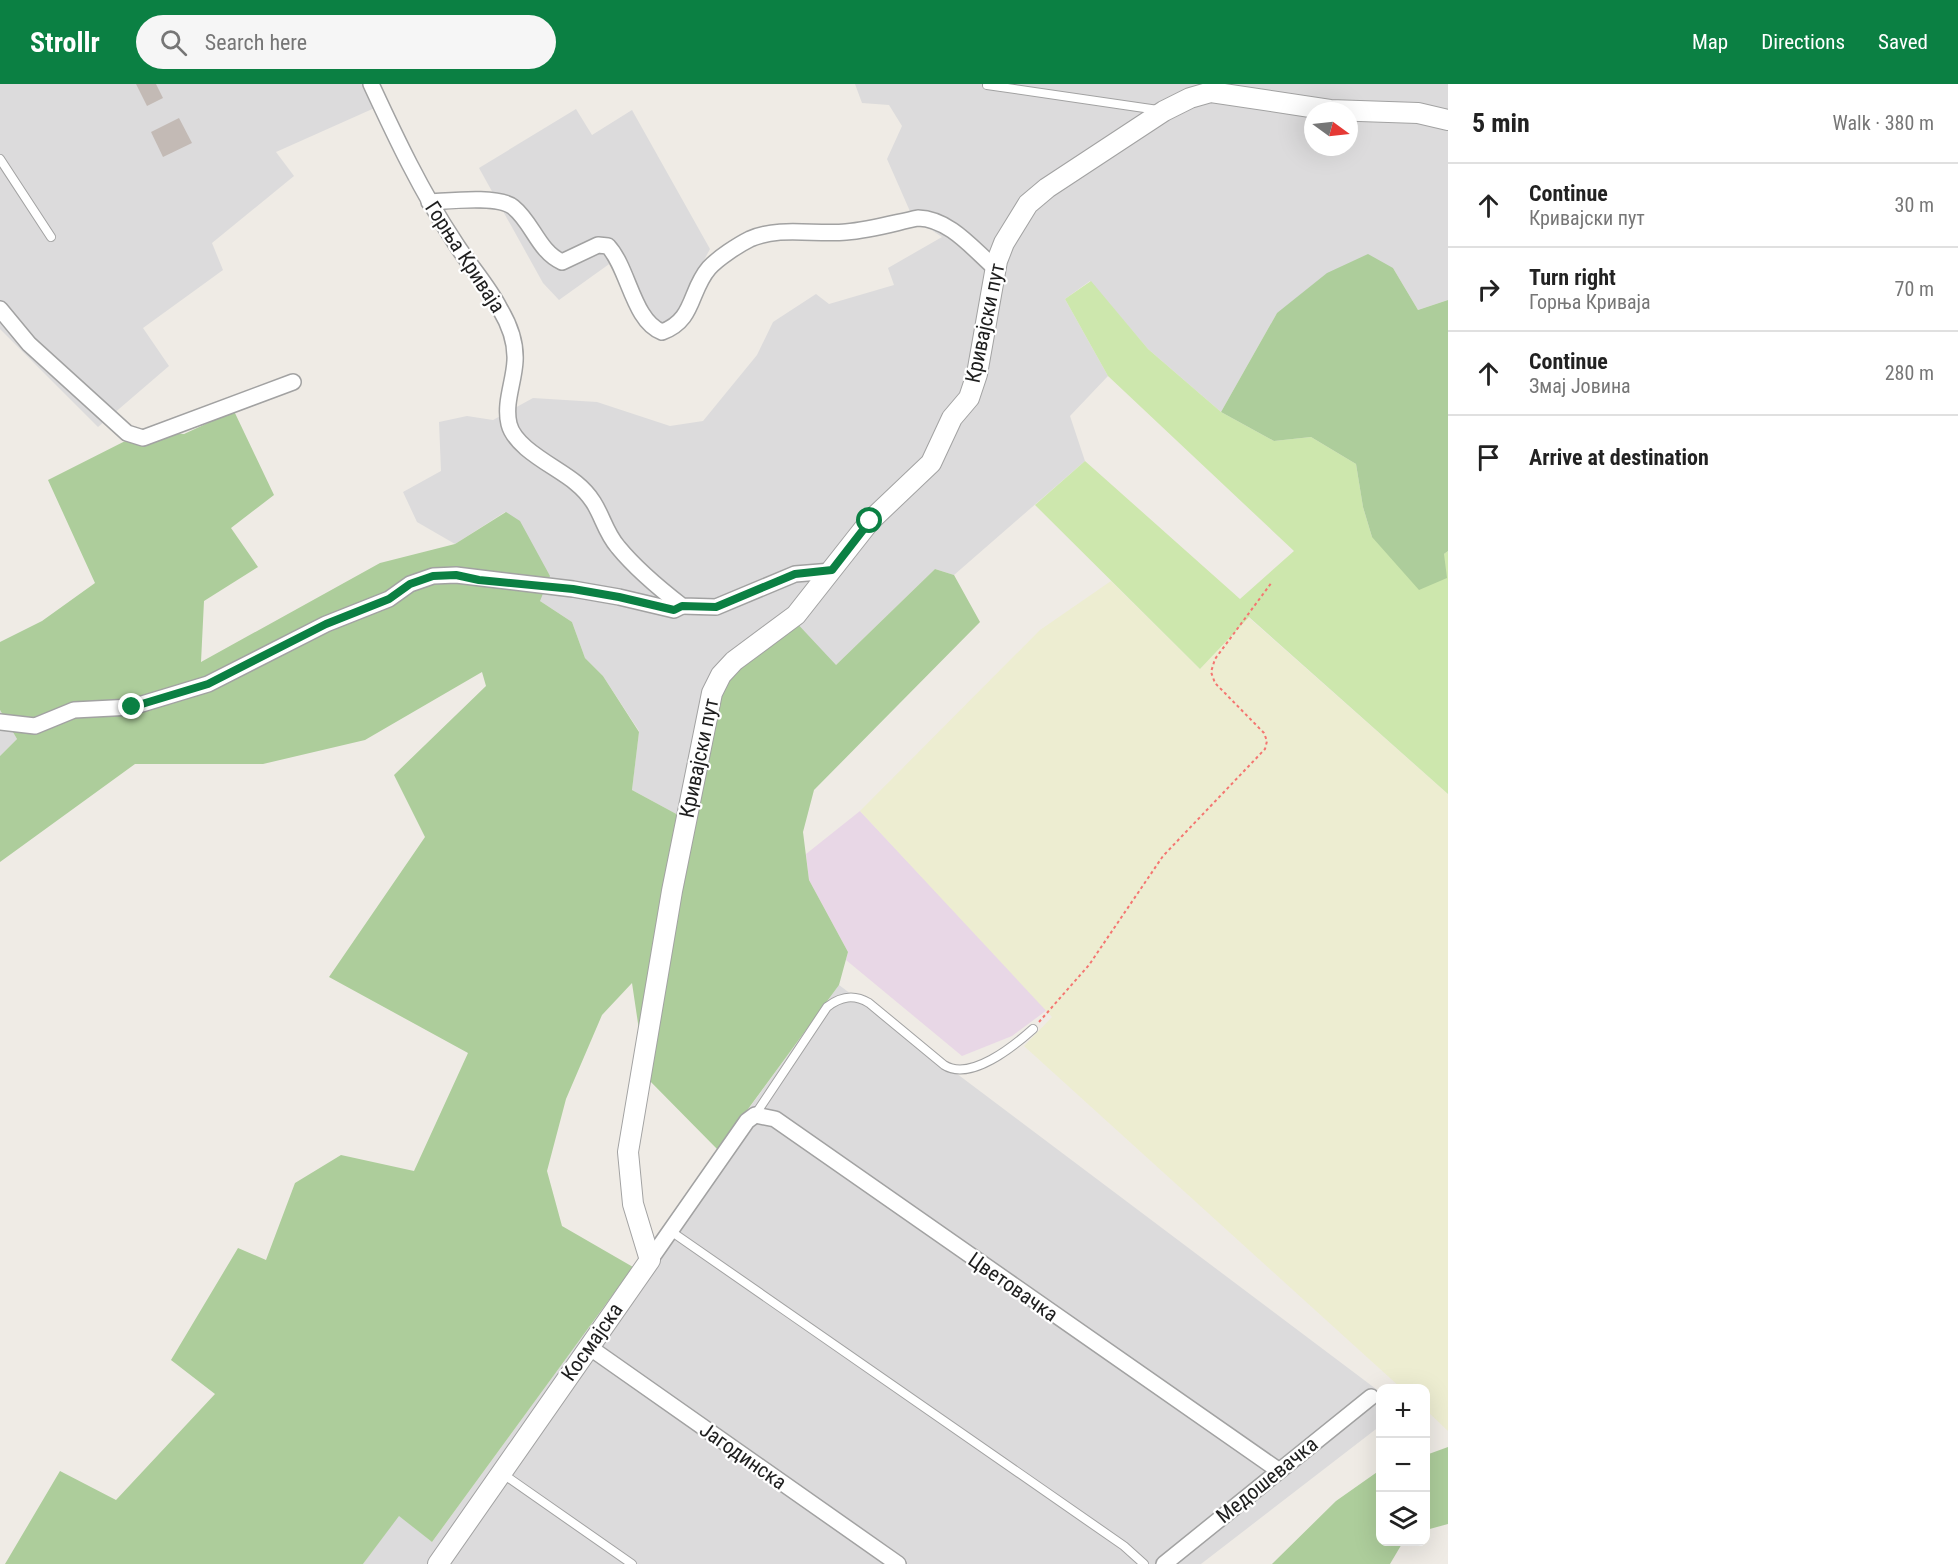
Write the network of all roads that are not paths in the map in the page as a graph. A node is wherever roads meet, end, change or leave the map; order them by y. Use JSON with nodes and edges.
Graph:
{"nodes":[{"id":1,"x":371,"y":84,"type":"edge"},
{"id":2,"x":987,"y":86,"type":"dead end"},
{"id":3,"x":1208,"y":88,"type":"edge"},
{"id":4,"x":1164,"y":111,"type":"junction"},
{"id":5,"x":1448,"y":120,"type":"edge"},
{"id":6,"x":0,"y":159,"type":"edge"},
{"id":7,"x":429,"y":202,"type":"junction"},
{"id":8,"x":51,"y":237,"type":"dead end"},
{"id":9,"x":996,"y":269,"type":"junction"},
{"id":10,"x":0,"y":309,"type":"edge"},
{"id":11,"x":293,"y":382,"type":"dead end"},
{"id":12,"x":832,"y":570,"type":"junction"},
{"id":13,"x":682,"y":606,"type":"junction"},
{"id":14,"x":0,"y":722,"type":"edge"},
{"id":15,"x":1033,"y":1029,"type":"road end"},
{"id":16,"x":751,"y":1118,"type":"junction"},
{"id":17,"x":672,"y":1232,"type":"junction"},
{"id":18,"x":650,"y":1260,"type":"junction"},
{"id":19,"x":589,"y":1347,"type":"junction"},
{"id":20,"x":1371,"y":1397,"type":"dead end"},
{"id":21,"x":1278,"y":1470,"type":"junction"},
{"id":22,"x":501,"y":1473,"type":"junction"},
{"id":23,"x":438,"y":1564,"type":"edge"},
{"id":24,"x":632,"y":1564,"type":"edge"},
{"id":25,"x":898,"y":1564,"type":"edge"},
{"id":26,"x":1144,"y":1564,"type":"edge"},
{"id":27,"x":1164,"y":1564,"type":"edge"}],
"edges":[{"from":1,"to":7,"type":"street","name":"Горња Криваја"},
{"from":2,"to":4,"type":"lane"},
{"from":3,"to":4,"type":"street","name":"Кривајски пут"},
{"from":3,"to":5,"type":"street","name":"Кривајски пут"},
{"from":4,"to":9,"type":"street","name":"Кривајски пут"},
{"from":6,"to":8,"type":"lane"},
{"from":7,"to":9,"type":"street"},
{"from":7,"to":13,"type":"street","name":"Горња Криваја"},
{"from":9,"to":12,"type":"street","name":"Кривајски пут"},
{"from":10,"to":11,"type":"street"},
{"from":12,"to":13,"type":"street"},
{"from":12,"to":18,"type":"street","name":"Кривајски пут"},
{"from":13,"to":14,"type":"street"},
{"from":15,"to":16,"type":"lane"},
{"from":16,"to":17,"type":"street","name":"Космајска"},
{"from":16,"to":21,"type":"street","name":"Цветовачка"},
{"from":17,"to":18,"type":"street","name":"Космајска"},
{"from":17,"to":26,"type":"lane"},
{"from":18,"to":19,"type":"street","name":"Космајска"},
{"from":19,"to":22,"type":"street","name":"Космајска"},
{"from":19,"to":25,"type":"street","name":"Јагодинска"},
{"from":20,"to":21,"type":"street","name":"Медошевачка"},
{"from":21,"to":27,"type":"street","name":"Медошевачка"},
{"from":22,"to":23,"type":"street","name":"Космајска"},
{"from":22,"to":24,"type":"lane"}]}
